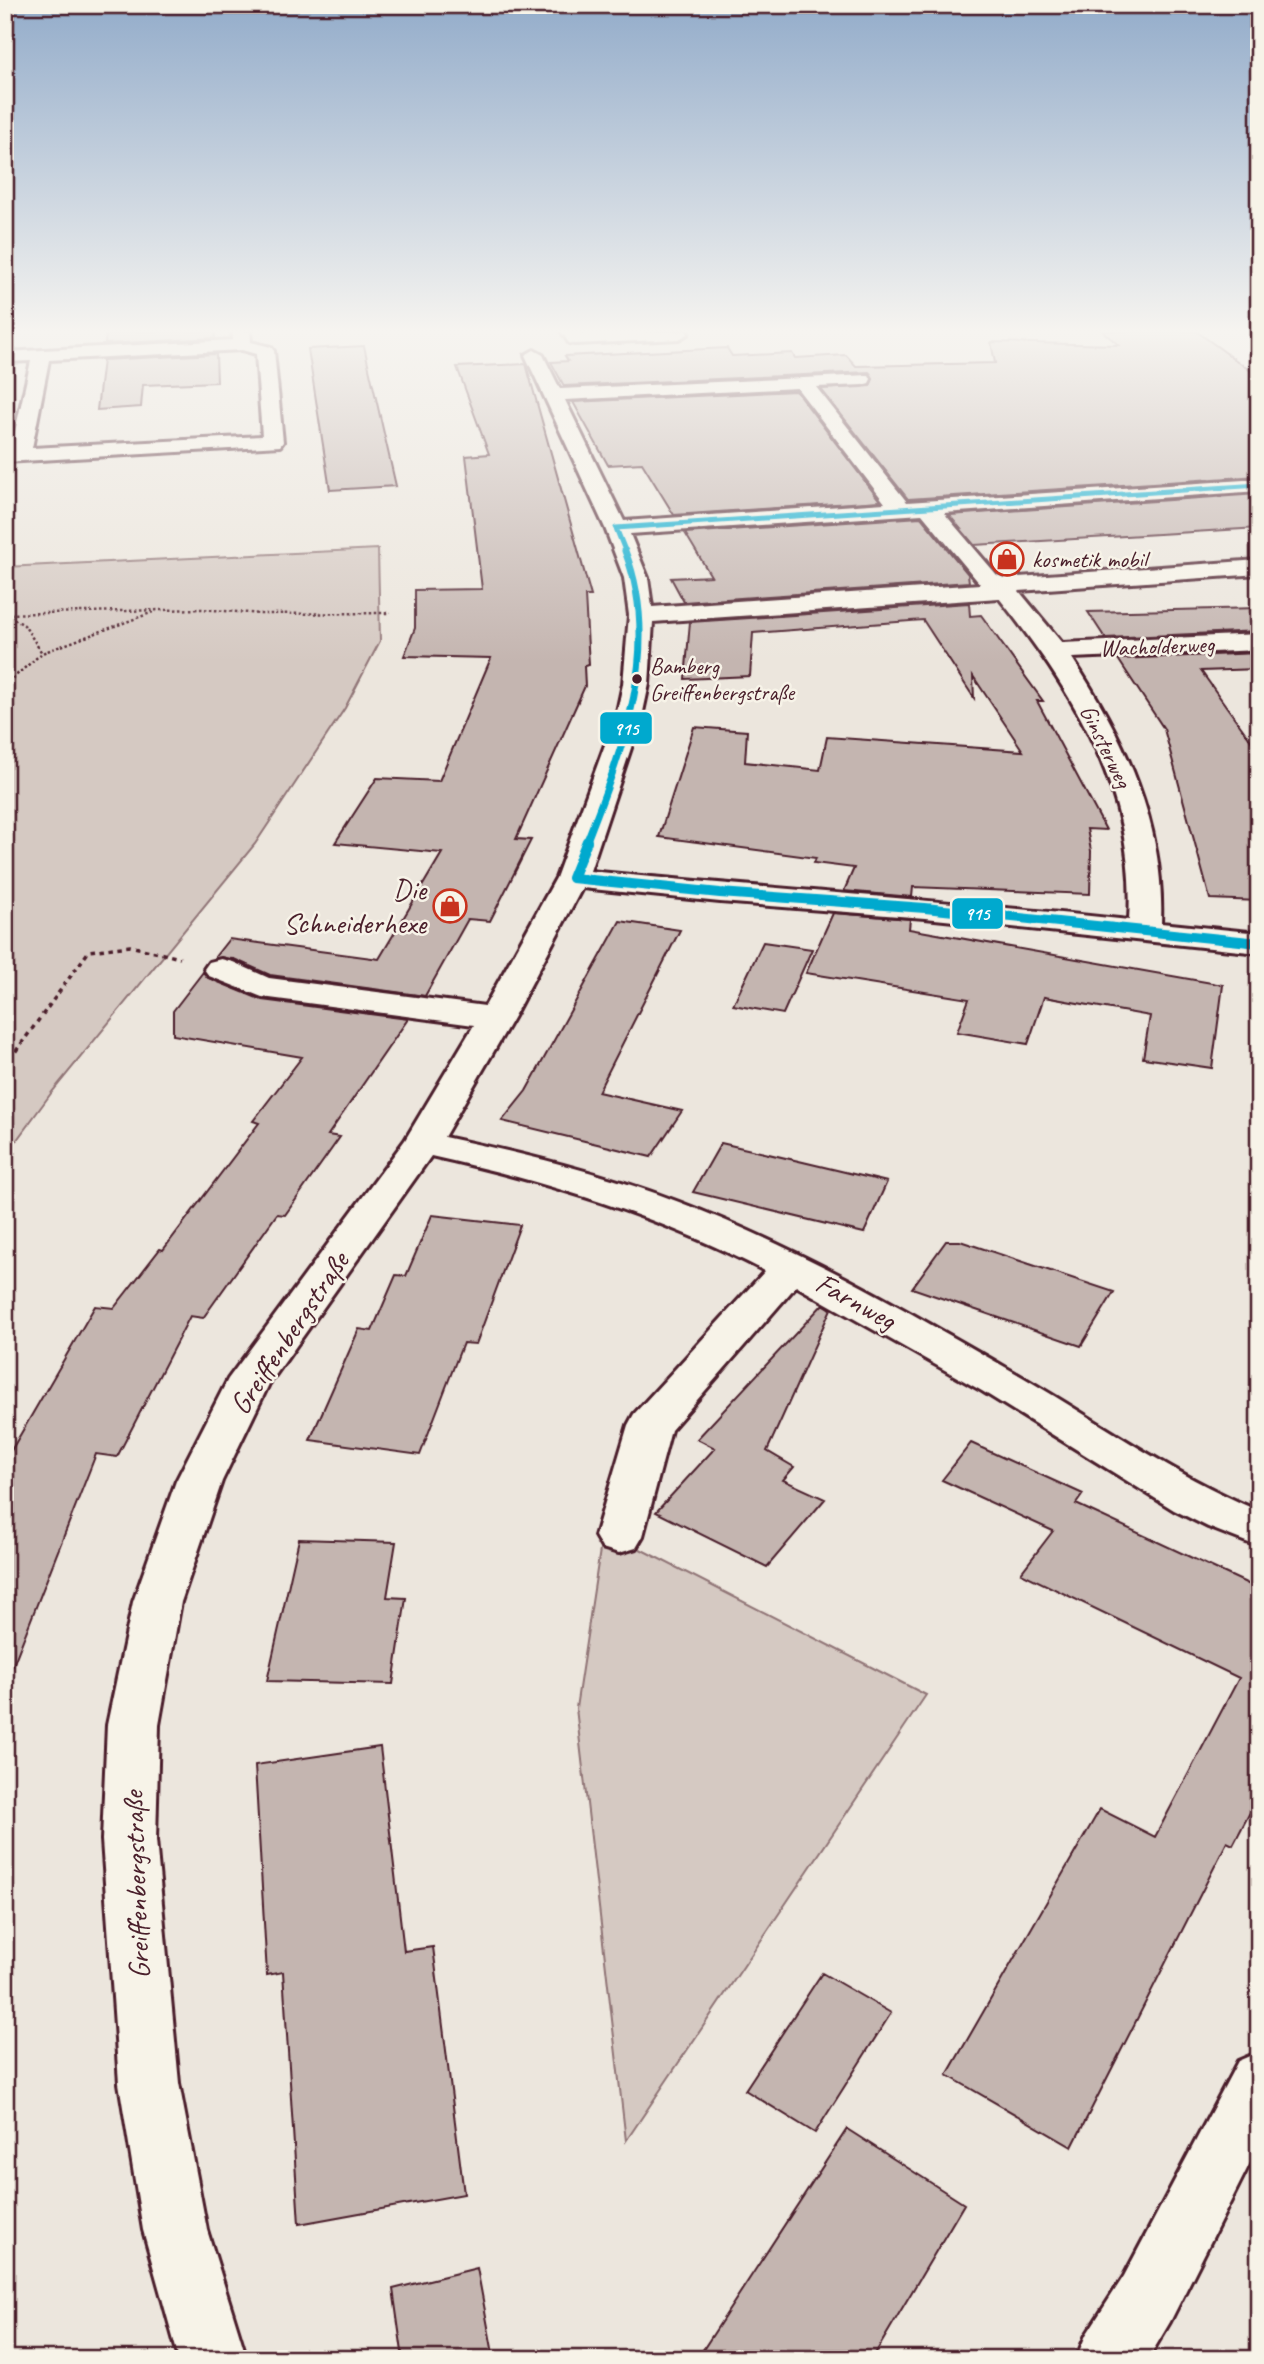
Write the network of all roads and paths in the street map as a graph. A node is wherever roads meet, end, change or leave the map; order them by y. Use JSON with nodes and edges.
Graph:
{"nodes":[{"id":1,"x":273,"y":441,"type":"edge"},
{"id":2,"x":574,"y":441,"type":"edge"},
{"id":3,"x":848,"y":441,"type":"edge"},
{"id":4,"x":13,"y":455,"type":"edge"},
{"id":5,"x":1259,"y":485,"type":"edge"},
{"id":6,"x":926,"y":506,"type":"junction"},
{"id":7,"x":900,"y":508,"type":"junction"},
{"id":8,"x":616,"y":528,"type":"junction"},
{"id":9,"x":1259,"y":567,"type":"edge"},
{"id":10,"x":1004,"y":588,"type":"junction"},
{"id":11,"x":160,"y":610,"type":"junction"},
{"id":12,"x":390,"y":613,"type":"dead end"},
{"id":13,"x":641,"y":615,"type":"junction"},
{"id":14,"x":1259,"y":642,"type":"edge"},
{"id":15,"x":1055,"y":650,"type":"junction"},
{"id":16,"x":42,"y":653,"type":"junction"},
{"id":17,"x":5,"y":685,"type":"edge"},
{"id":18,"x":5,"y":758,"type":"edge"},
{"id":19,"x":5,"y":764,"type":"edge"},
{"id":20,"x":572,"y":878,"type":"junction"},
{"id":21,"x":1145,"y":930,"type":"junction"},
{"id":22,"x":1259,"y":943,"type":"edge"},
{"id":23,"x":221,"y":969,"type":"joint"},
{"id":24,"x":496,"y":1018,"type":"junction"},
{"id":25,"x":5,"y":1066,"type":"edge"},
{"id":26,"x":422,"y":1143,"type":"junction"},
{"id":27,"x":792,"y":1266,"type":"junction"},
{"id":28,"x":1259,"y":1530,"type":"edge"},
{"id":29,"x":619,"y":1536,"type":"dead end"},
{"id":30,"x":1259,"y":2081,"type":"edge"},
{"id":31,"x":213,"y":2359,"type":"edge"},
{"id":32,"x":1110,"y":2359,"type":"edge"}],
"edges":[{"from":1,"to":4,"type":"street"},
{"from":2,"to":8,"type":"street","name":"Greiffenbergstraße"},
{"from":3,"to":7,"type":"street"},
{"from":5,"to":6,"type":"street"},
{"from":6,"to":7,"type":"street"},
{"from":6,"to":10,"type":"street","name":"Ginsterweg"},
{"from":7,"to":8,"type":"street"},
{"from":8,"to":13,"type":"street","name":"Greiffenbergstraße"},
{"from":9,"to":10,"type":"street"},
{"from":10,"to":13,"type":"street"},
{"from":10,"to":15,"type":"street","name":"Ginsterweg"},
{"from":11,"to":12,"type":"path"},
{"from":11,"to":16,"type":"path"},
{"from":11,"to":16,"type":"path"},
{"from":13,"to":20,"type":"street","name":"Greiffenbergstraße"},
{"from":14,"to":15,"type":"street","name":"Wacholderweg"},
{"from":15,"to":21,"type":"street","name":"Ginsterweg"},
{"from":16,"to":17,"type":"path"},
{"from":18,"to":19,"type":"path"},
{"from":20,"to":21,"type":"street"},
{"from":20,"to":24,"type":"street","name":"Greiffenbergstraße"},
{"from":21,"to":22,"type":"street"},
{"from":23,"to":24,"type":"street"},
{"from":23,"to":25,"type":"path"},
{"from":24,"to":26,"type":"street","name":"Greiffenbergstraße"},
{"from":26,"to":27,"type":"street","name":"Farnweg"},
{"from":26,"to":31,"type":"street","name":"Greiffenbergstraße"},
{"from":27,"to":28,"type":"street","name":"Farnweg"},
{"from":27,"to":29,"type":"street"},
{"from":30,"to":32,"type":"street"}]}
